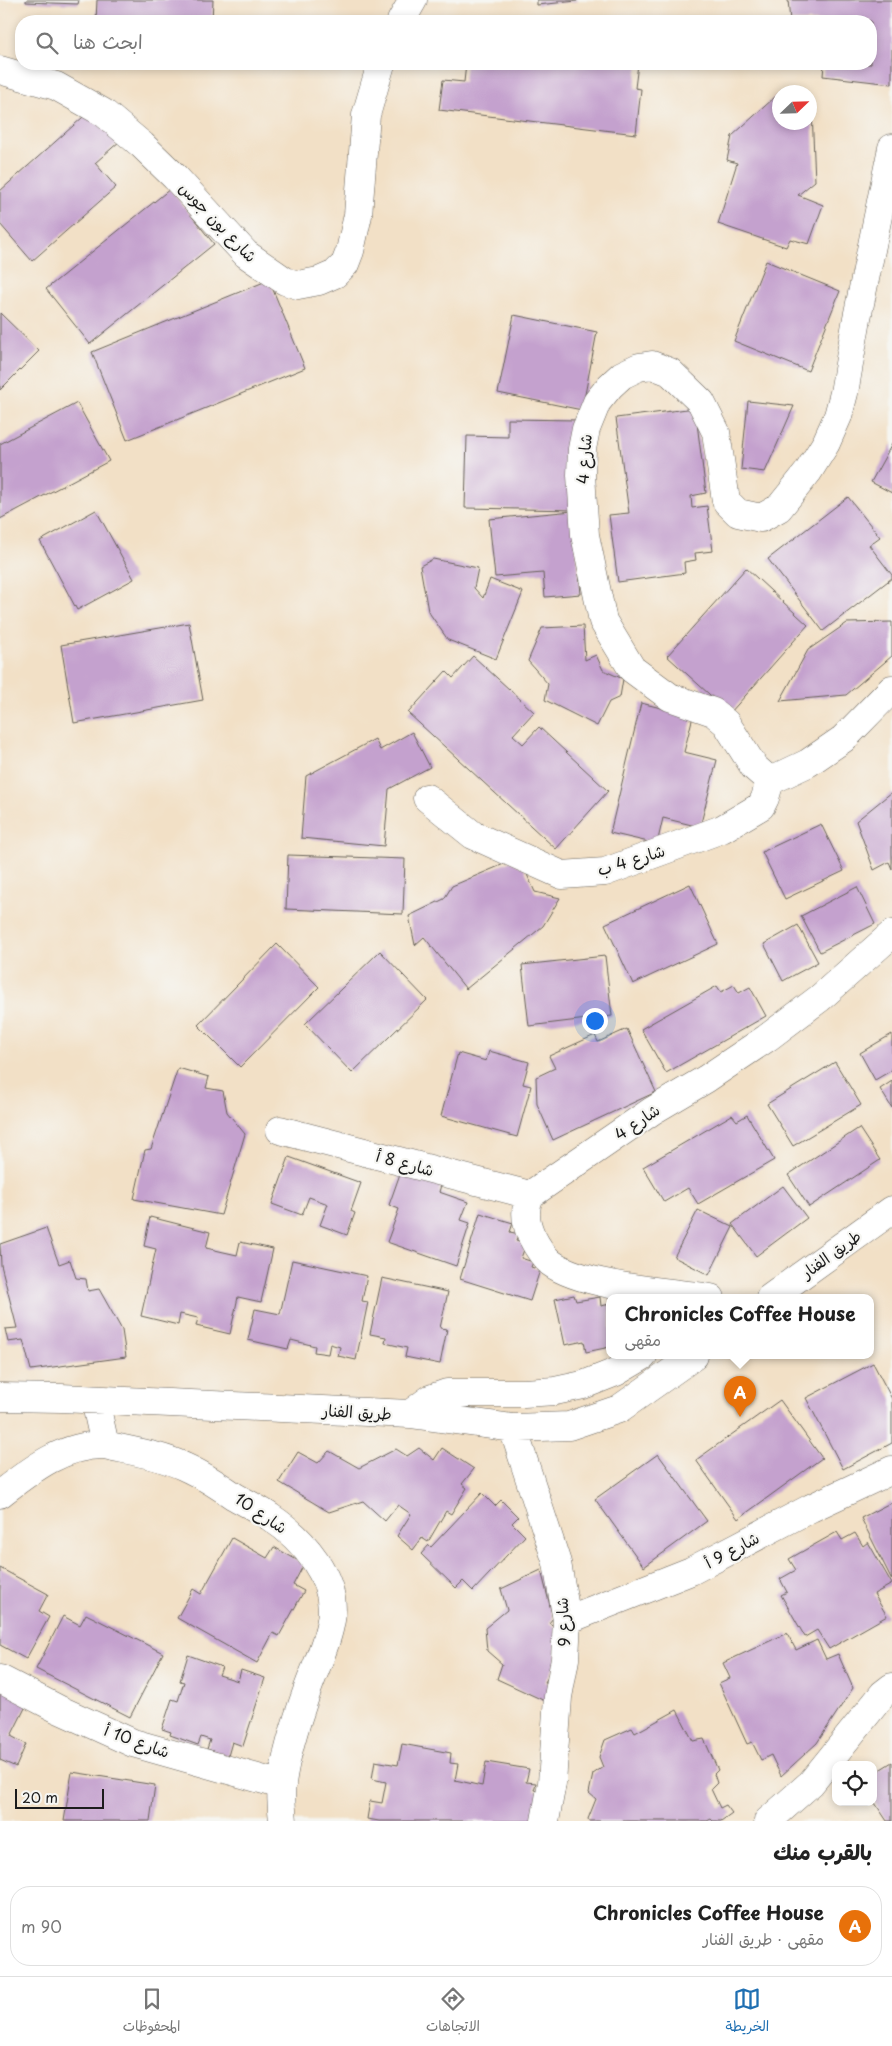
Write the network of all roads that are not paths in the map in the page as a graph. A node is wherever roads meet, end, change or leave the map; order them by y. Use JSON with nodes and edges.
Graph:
{"nodes":[{"id":1,"x":413,"y":0,"type":"edge"},
{"id":2,"x":404,"y":15,"type":"edge"},
{"id":3,"x":0,"y":70,"type":"edge"},
{"id":4,"x":379,"y":70,"type":"edge"},
{"id":5,"x":892,"y":148,"type":"edge"},
{"id":6,"x":892,"y":689,"type":"edge"},
{"id":7,"x":770,"y":781,"type":"junction"},
{"id":8,"x":426,"y":798,"type":"dead end"},
{"id":9,"x":892,"y":934,"type":"edge"},
{"id":10,"x":280,"y":1130,"type":"dead end"},
{"id":11,"x":530,"y":1195,"type":"junction"},
{"id":12,"x":892,"y":1210,"type":"edge"},
{"id":13,"x":659,"y":1294,"type":"edge"},
{"id":14,"x":776,"y":1294,"type":"edge"},
{"id":15,"x":638,"y":1359,"type":"edge"},
{"id":16,"x":690,"y":1359,"type":"edge"},
{"id":17,"x":0,"y":1398,"type":"edge"},
{"id":18,"x":95,"y":1400,"type":"junction"},
{"id":19,"x":410,"y":1414,"type":"junction"},
{"id":20,"x":513,"y":1428,"type":"junction"},
{"id":21,"x":105,"y":1445,"type":"junction"},
{"id":22,"x":892,"y":1470,"type":"edge"},
{"id":23,"x":0,"y":1494,"type":"edge"},
{"id":24,"x":566,"y":1620,"type":"junction"},
{"id":25,"x":0,"y":1679,"type":"edge"},
{"id":26,"x":892,"y":1687,"type":"edge"},
{"id":27,"x":282,"y":1784,"type":"junction"},
{"id":28,"x":283,"y":1821,"type":"edge"},
{"id":29,"x":545,"y":1821,"type":"edge"},
{"id":30,"x":768,"y":1821,"type":"edge"}],
"edges":[{"from":1,"to":2,"type":"street"},
{"from":3,"to":4,"type":"street","name":"شارع بون جوس"},
{"from":5,"to":7,"type":"street","name":"شارع 4"},
{"from":6,"to":7,"type":"street"},
{"from":7,"to":8,"type":"street","name":"شارع 4 ب"},
{"from":9,"to":11,"type":"street","name":"شارع 4"},
{"from":10,"to":11,"type":"street","name":"شارع 8 أ"},
{"from":11,"to":13,"type":"street"},
{"from":12,"to":14,"type":"street","name":"طريق الفنار"},
{"from":15,"to":19,"type":"street"},
{"from":16,"to":20,"type":"street","name":"طريق الفنار"},
{"from":17,"to":18,"type":"street","name":"طريق الفنار"},
{"from":18,"to":19,"type":"street","name":"طريق الفنار"},
{"from":18,"to":21,"type":"street"},
{"from":19,"to":20,"type":"street","name":"طريق الفنار"},
{"from":20,"to":24,"type":"street","name":"شارع 9"},
{"from":21,"to":23,"type":"street"},
{"from":21,"to":27,"type":"street","name":"شارع 10"},
{"from":22,"to":24,"type":"street","name":"شارع 9 أ"},
{"from":24,"to":29,"type":"street","name":"شارع 9"},
{"from":25,"to":27,"type":"street","name":"شارع 10 أ"},
{"from":26,"to":30,"type":"street"},
{"from":27,"to":28,"type":"street","name":"شارع 10"}]}
